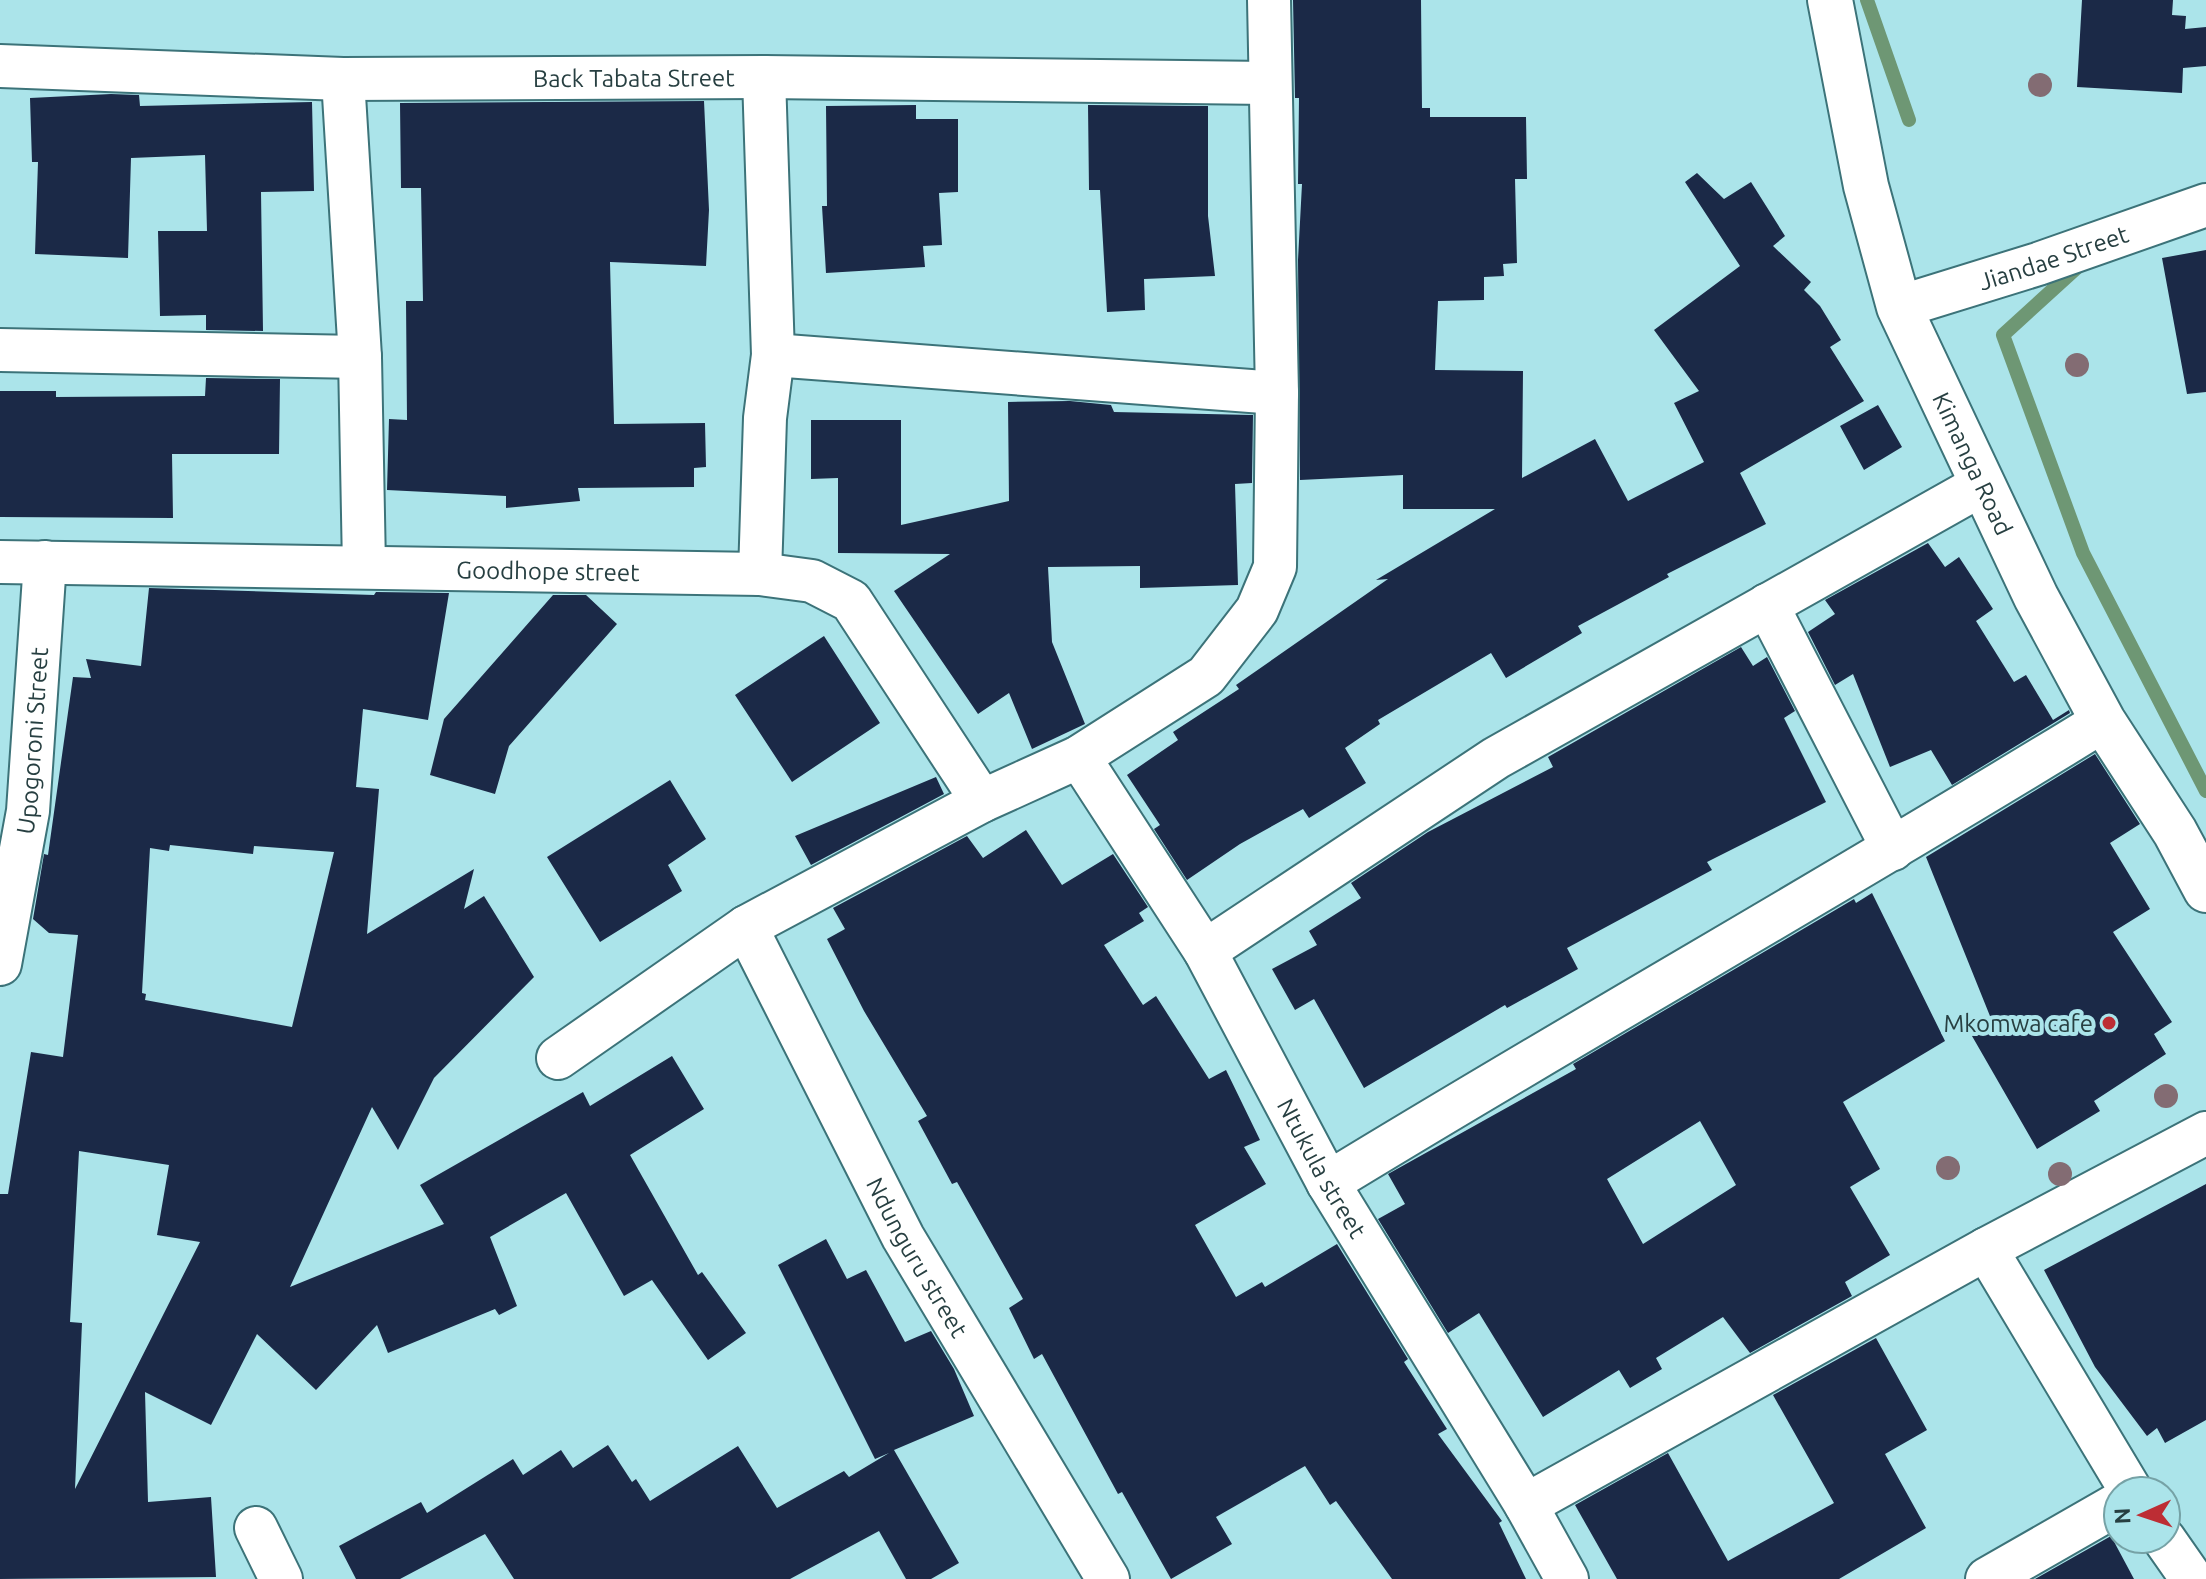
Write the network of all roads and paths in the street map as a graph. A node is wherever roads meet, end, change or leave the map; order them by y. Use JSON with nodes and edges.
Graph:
{"nodes":[{"id":1,"x":1269,"y":0,"type":"edge"},
{"id":2,"x":1830,"y":0,"type":"edge"},
{"id":3,"x":0,"y":66,"type":"edge"},
{"id":4,"x":764,"y":77,"type":"junction"},
{"id":5,"x":343,"y":79,"type":"junction"},
{"id":6,"x":1269,"y":83,"type":"junction"},
{"id":7,"x":2206,"y":205,"type":"edge"},
{"id":8,"x":1899,"y":307,"type":"junction"},
{"id":9,"x":0,"y":350,"type":"edge"},
{"id":10,"x":773,"y":355,"type":"junction"},
{"id":11,"x":360,"y":357,"type":"junction"},
{"id":12,"x":1277,"y":393,"type":"junction"},
{"id":13,"x":1983,"y":484,"type":"junction"},
{"id":14,"x":0,"y":562,"type":"edge"},
{"id":15,"x":45,"y":562,"type":"junction"},
{"id":16,"x":364,"y":567,"type":"junction"},
{"id":17,"x":760,"y":574,"type":"junction"},
{"id":18,"x":1767,"y":605,"type":"junction"},
{"id":19,"x":2103,"y":721,"type":"junction"},
{"id":20,"x":1079,"y":757,"type":"junction"},
{"id":21,"x":982,"y":801,"type":"junction"},
{"id":22,"x":1893,"y":849,"type":"junction"},
{"id":23,"x":2206,"y":890,"type":"edge"},
{"id":24,"x":746,"y":927,"type":"junction"},
{"id":25,"x":1205,"y":951,"type":"junction"},
{"id":26,"x":0,"y":964,"type":"edge"},
{"id":27,"x":558,"y":1058,"type":"dead end"},
{"id":28,"x":2206,"y":1133,"type":"edge"},
{"id":29,"x":1328,"y":1183,"type":"junction"},
{"id":30,"x":1986,"y":1249,"type":"junction"},
{"id":31,"x":2121,"y":1475,"type":"edge"},
{"id":32,"x":1526,"y":1505,"type":"junction"},
{"id":33,"x":2102,"y":1513,"type":"edge"},
{"id":34,"x":256,"y":1528,"type":"dead end"},
{"id":35,"x":2175,"y":1555,"type":"edge"},
{"id":36,"x":281,"y":1579,"type":"edge"},
{"id":37,"x":1108,"y":1579,"type":"edge"},
{"id":38,"x":1567,"y":1579,"type":"edge"},
{"id":39,"x":1987,"y":1579,"type":"edge"},
{"id":40,"x":2192,"y":1579,"type":"edge"}],
"edges":[{"from":1,"to":6,"type":"street"},
{"from":2,"to":8,"type":"street","name":"Kimanga Road"},
{"from":3,"to":5,"type":"street","name":"Back Tabata Street"},
{"from":4,"to":5,"type":"street","name":"Back Tabata Street"},
{"from":4,"to":6,"type":"street","name":"Back Tabata Street"},
{"from":4,"to":10,"type":"street"},
{"from":5,"to":11,"type":"street"},
{"from":6,"to":12,"type":"street"},
{"from":7,"to":8,"type":"street","name":"Jiandae Street"},
{"from":8,"to":13,"type":"street","name":"Kimanga Road"},
{"from":9,"to":11,"type":"street"},
{"from":10,"to":12,"type":"street"},
{"from":10,"to":17,"type":"street"},
{"from":11,"to":16,"type":"street"},
{"from":12,"to":20,"type":"street"},
{"from":13,"to":18,"type":"street"},
{"from":13,"to":19,"type":"street","name":"Kimanga Road"},
{"from":14,"to":15,"type":"street","name":"Goodhope street"},
{"from":15,"to":16,"type":"street","name":"Goodhope street"},
{"from":15,"to":26,"type":"street","name":"Upogoroni Street"},
{"from":16,"to":17,"type":"street","name":"Goodhope street"},
{"from":17,"to":21,"type":"street","name":"Goodhope street"},
{"from":18,"to":22,"type":"street"},
{"from":18,"to":25,"type":"street"},
{"from":19,"to":22,"type":"street"},
{"from":19,"to":23,"type":"street","name":"Kimanga Road"},
{"from":20,"to":21,"type":"street"},
{"from":20,"to":25,"type":"street","name":"Ntukula street"},
{"from":21,"to":24,"type":"street"},
{"from":22,"to":29,"type":"street"},
{"from":24,"to":27,"type":"street"},
{"from":24,"to":37,"type":"street","name":"Ndunguru street"},
{"from":25,"to":29,"type":"street","name":"Ntukula street"},
{"from":28,"to":30,"type":"street"},
{"from":29,"to":32,"type":"street","name":"Ntukula street"},
{"from":30,"to":31,"type":"street"},
{"from":30,"to":32,"type":"street"},
{"from":32,"to":38,"type":"street","name":"Ntukula street"},
{"from":33,"to":39,"type":"street"},
{"from":34,"to":36,"type":"street"},
{"from":35,"to":40,"type":"street"}]}
